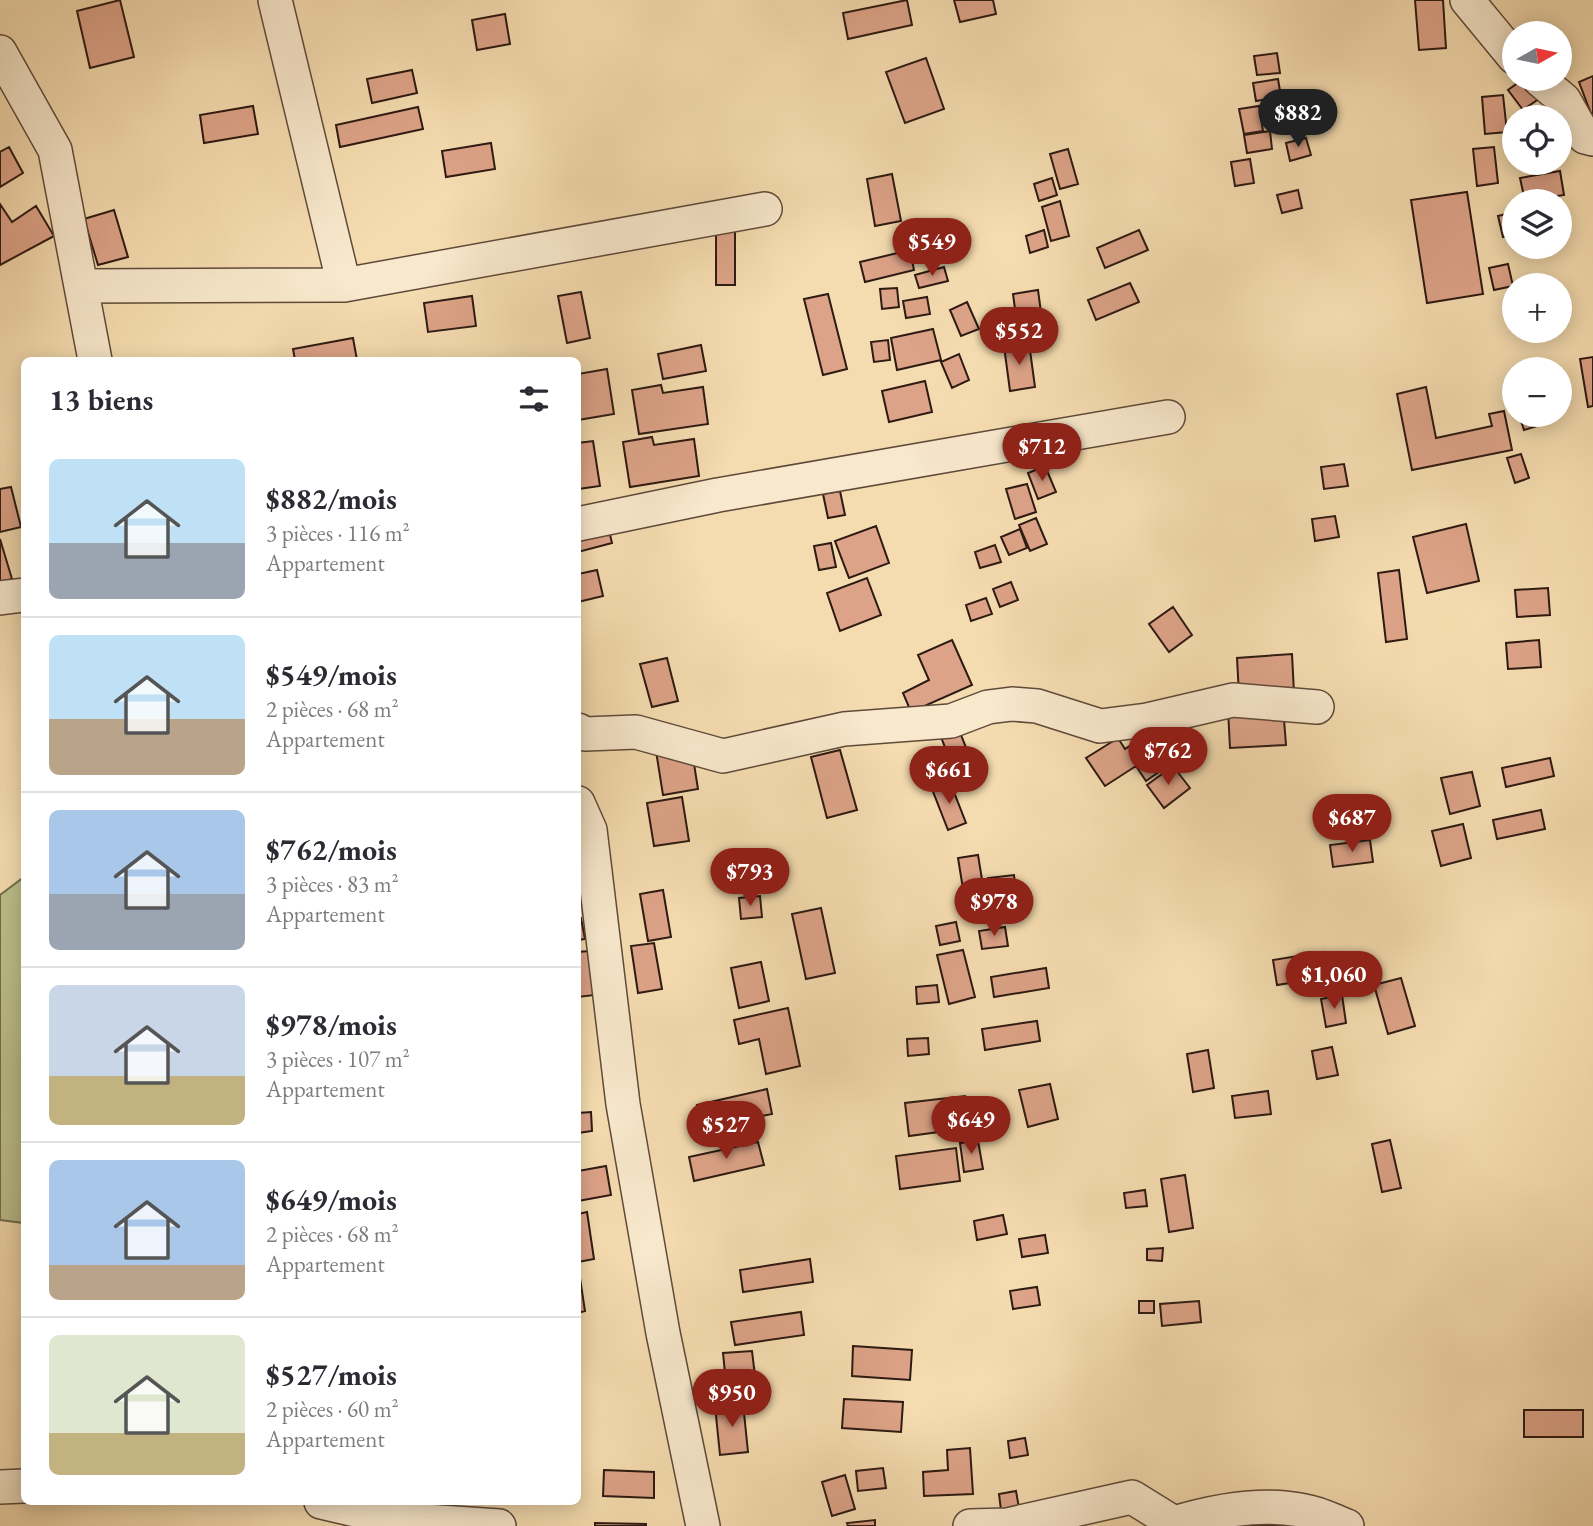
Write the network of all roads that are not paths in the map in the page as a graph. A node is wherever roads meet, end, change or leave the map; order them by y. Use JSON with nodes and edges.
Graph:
{"nodes":[{"id":1,"x":275,"y":0,"type":"edge"},
{"id":2,"x":1467,"y":0,"type":"edge"},
{"id":3,"x":1502,"y":42,"type":"edge"},
{"id":4,"x":0,"y":52,"type":"edge"},
{"id":5,"x":1553,"y":91,"type":"edge"},
{"id":6,"x":1593,"y":139,"type":"edge"},
{"id":7,"x":765,"y":209,"type":"dead end"},
{"id":8,"x":344,"y":285,"type":"junction"},
{"id":9,"x":82,"y":286,"type":"junction"},
{"id":10,"x":94,"y":357,"type":"edge"},
{"id":11,"x":1168,"y":417,"type":"dead end"},
{"id":12,"x":581,"y":523,"type":"edge"},
{"id":13,"x":21,"y":595,"type":"edge"},
{"id":14,"x":0,"y":598,"type":"edge"},
{"id":15,"x":1317,"y":707,"type":"dead end"},
{"id":16,"x":581,"y":732,"type":"edge"},
{"id":17,"x":581,"y":810,"type":"edge"},
{"id":18,"x":21,"y":1486,"type":"edge"},
{"id":19,"x":0,"y":1487,"type":"edge"},
{"id":20,"x":334,"y":1505,"type":"edge"},
{"id":21,"x":499,"y":1526,"type":"edge"},
{"id":22,"x":703,"y":1526,"type":"edge"},
{"id":23,"x":970,"y":1526,"type":"edge"},
{"id":24,"x":1347,"y":1526,"type":"edge"}],
"edges":[{"from":1,"to":8,"type":"street"},
{"from":2,"to":3,"type":"street"},
{"from":4,"to":9,"type":"street"},
{"from":5,"to":6,"type":"street"},
{"from":7,"to":8,"type":"street"},
{"from":8,"to":9,"type":"street"},
{"from":9,"to":10,"type":"street"},
{"from":11,"to":12,"type":"street"},
{"from":13,"to":14,"type":"street"},
{"from":15,"to":16,"type":"street"},
{"from":17,"to":22,"type":"street"},
{"from":18,"to":19,"type":"street"},
{"from":20,"to":21,"type":"street"},
{"from":23,"to":24,"type":"street"}]}
